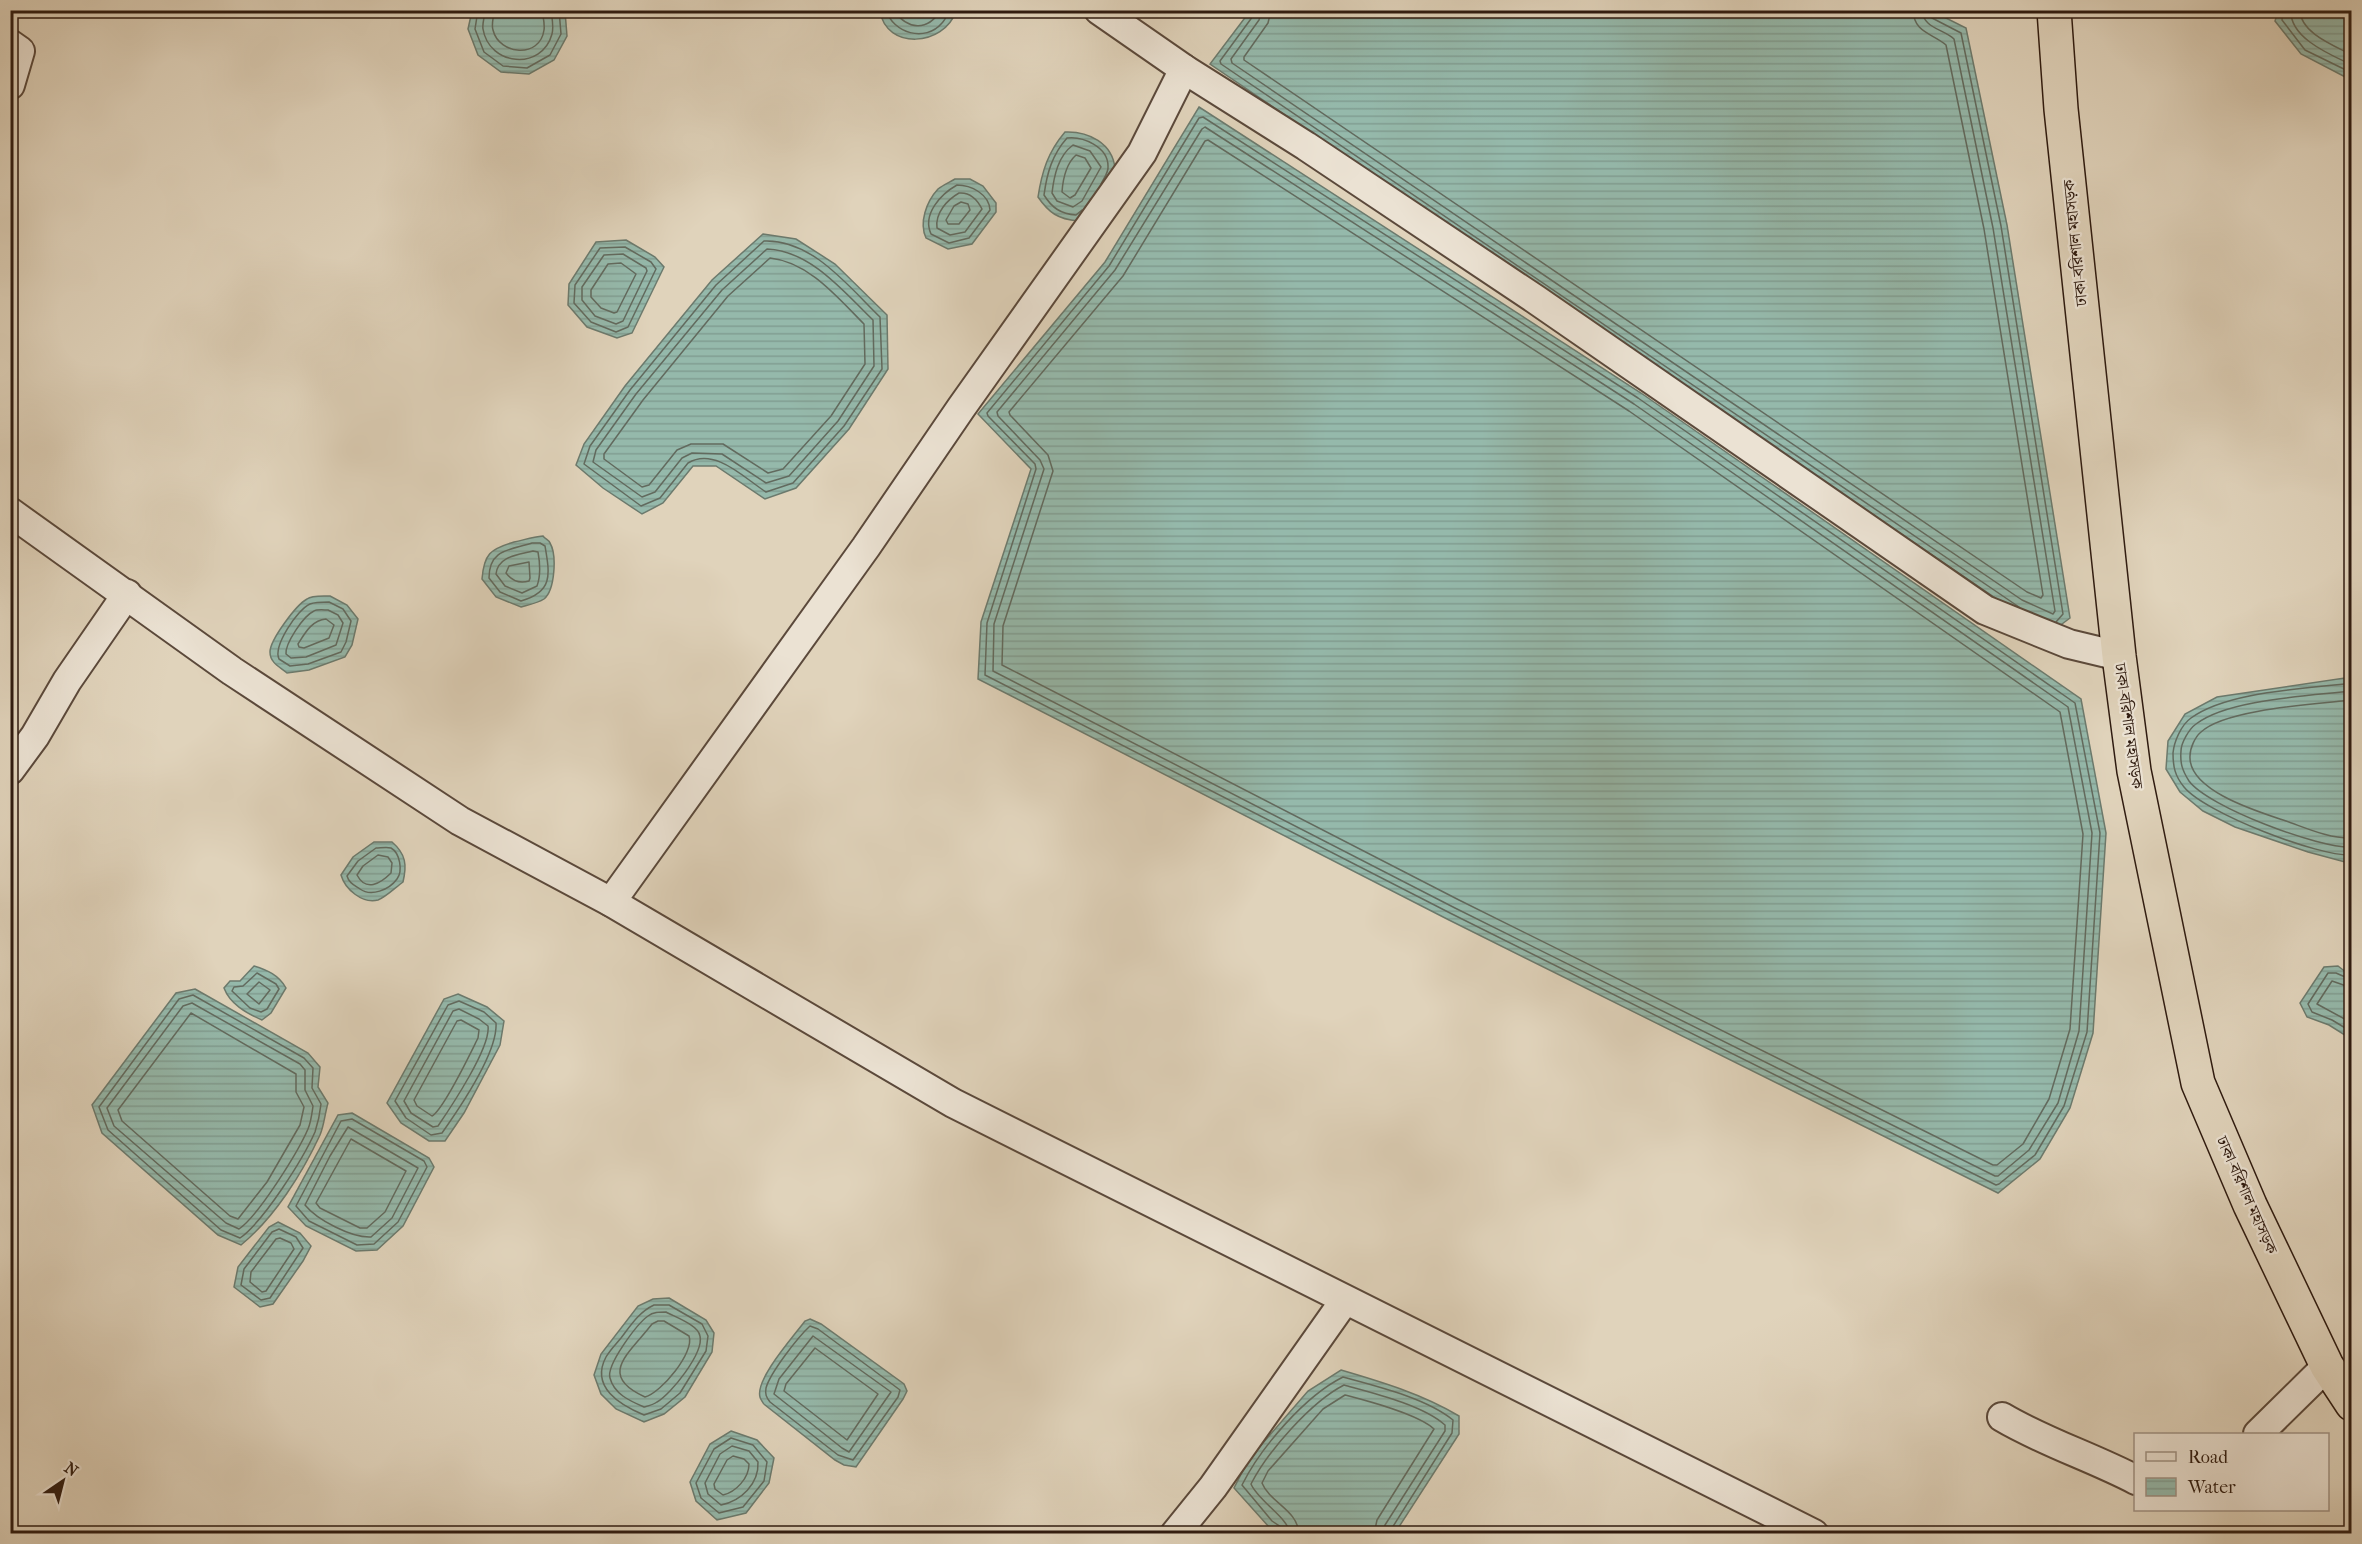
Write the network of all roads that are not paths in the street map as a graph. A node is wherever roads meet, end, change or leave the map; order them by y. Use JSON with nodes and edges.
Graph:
{"nodes":[{"id":1,"x":1099,"y":10,"type":"edge"},
{"id":2,"x":2054,"y":10,"type":"edge"},
{"id":3,"x":10,"y":44,"type":"edge"},
{"id":4,"x":1184,"y":69,"type":"junction"},
{"id":5,"x":10,"y":85,"type":"edge"},
{"id":6,"x":10,"y":512,"type":"edge"},
{"id":7,"x":127,"y":594,"type":"junction"},
{"id":8,"x":2119,"y":656,"type":"junction"},
{"id":9,"x":10,"y":770,"type":"edge"},
{"id":10,"x":611,"y":902,"type":"junction"},
{"id":11,"x":1345,"y":1300,"type":"junction"},
{"id":12,"x":2327,"y":1366,"type":"junction"},
{"id":13,"x":2352,"y":1404,"type":"edge"},
{"id":14,"x":2002,"y":1417,"type":"dead end"},
{"id":15,"x":2259,"y":1433,"type":"edge"},
{"id":16,"x":2134,"y":1479,"type":"edge"},
{"id":17,"x":1175,"y":1533,"type":"edge"},
{"id":18,"x":1814,"y":1533,"type":"edge"}],
"edges":[{"from":1,"to":4,"type":"street"},
{"from":2,"to":8,"type":"highway","name":"ঢাকা-বরিশাল মহাসড়ক"},
{"from":3,"to":5,"type":"street"},
{"from":4,"to":8,"type":"street"},
{"from":4,"to":10,"type":"street"},
{"from":6,"to":7,"type":"street"},
{"from":7,"to":9,"type":"street"},
{"from":7,"to":10,"type":"street"},
{"from":8,"to":12,"type":"highway","name":"ঢাকা-বরিশাল মহাসড়ক"},
{"from":10,"to":11,"type":"street"},
{"from":11,"to":17,"type":"street"},
{"from":11,"to":18,"type":"street"},
{"from":12,"to":13,"type":"highway","name":"ঢাকা-বরিশাল মহাসড়ক"},
{"from":12,"to":15,"type":"street"},
{"from":14,"to":16,"type":"street"}]}
